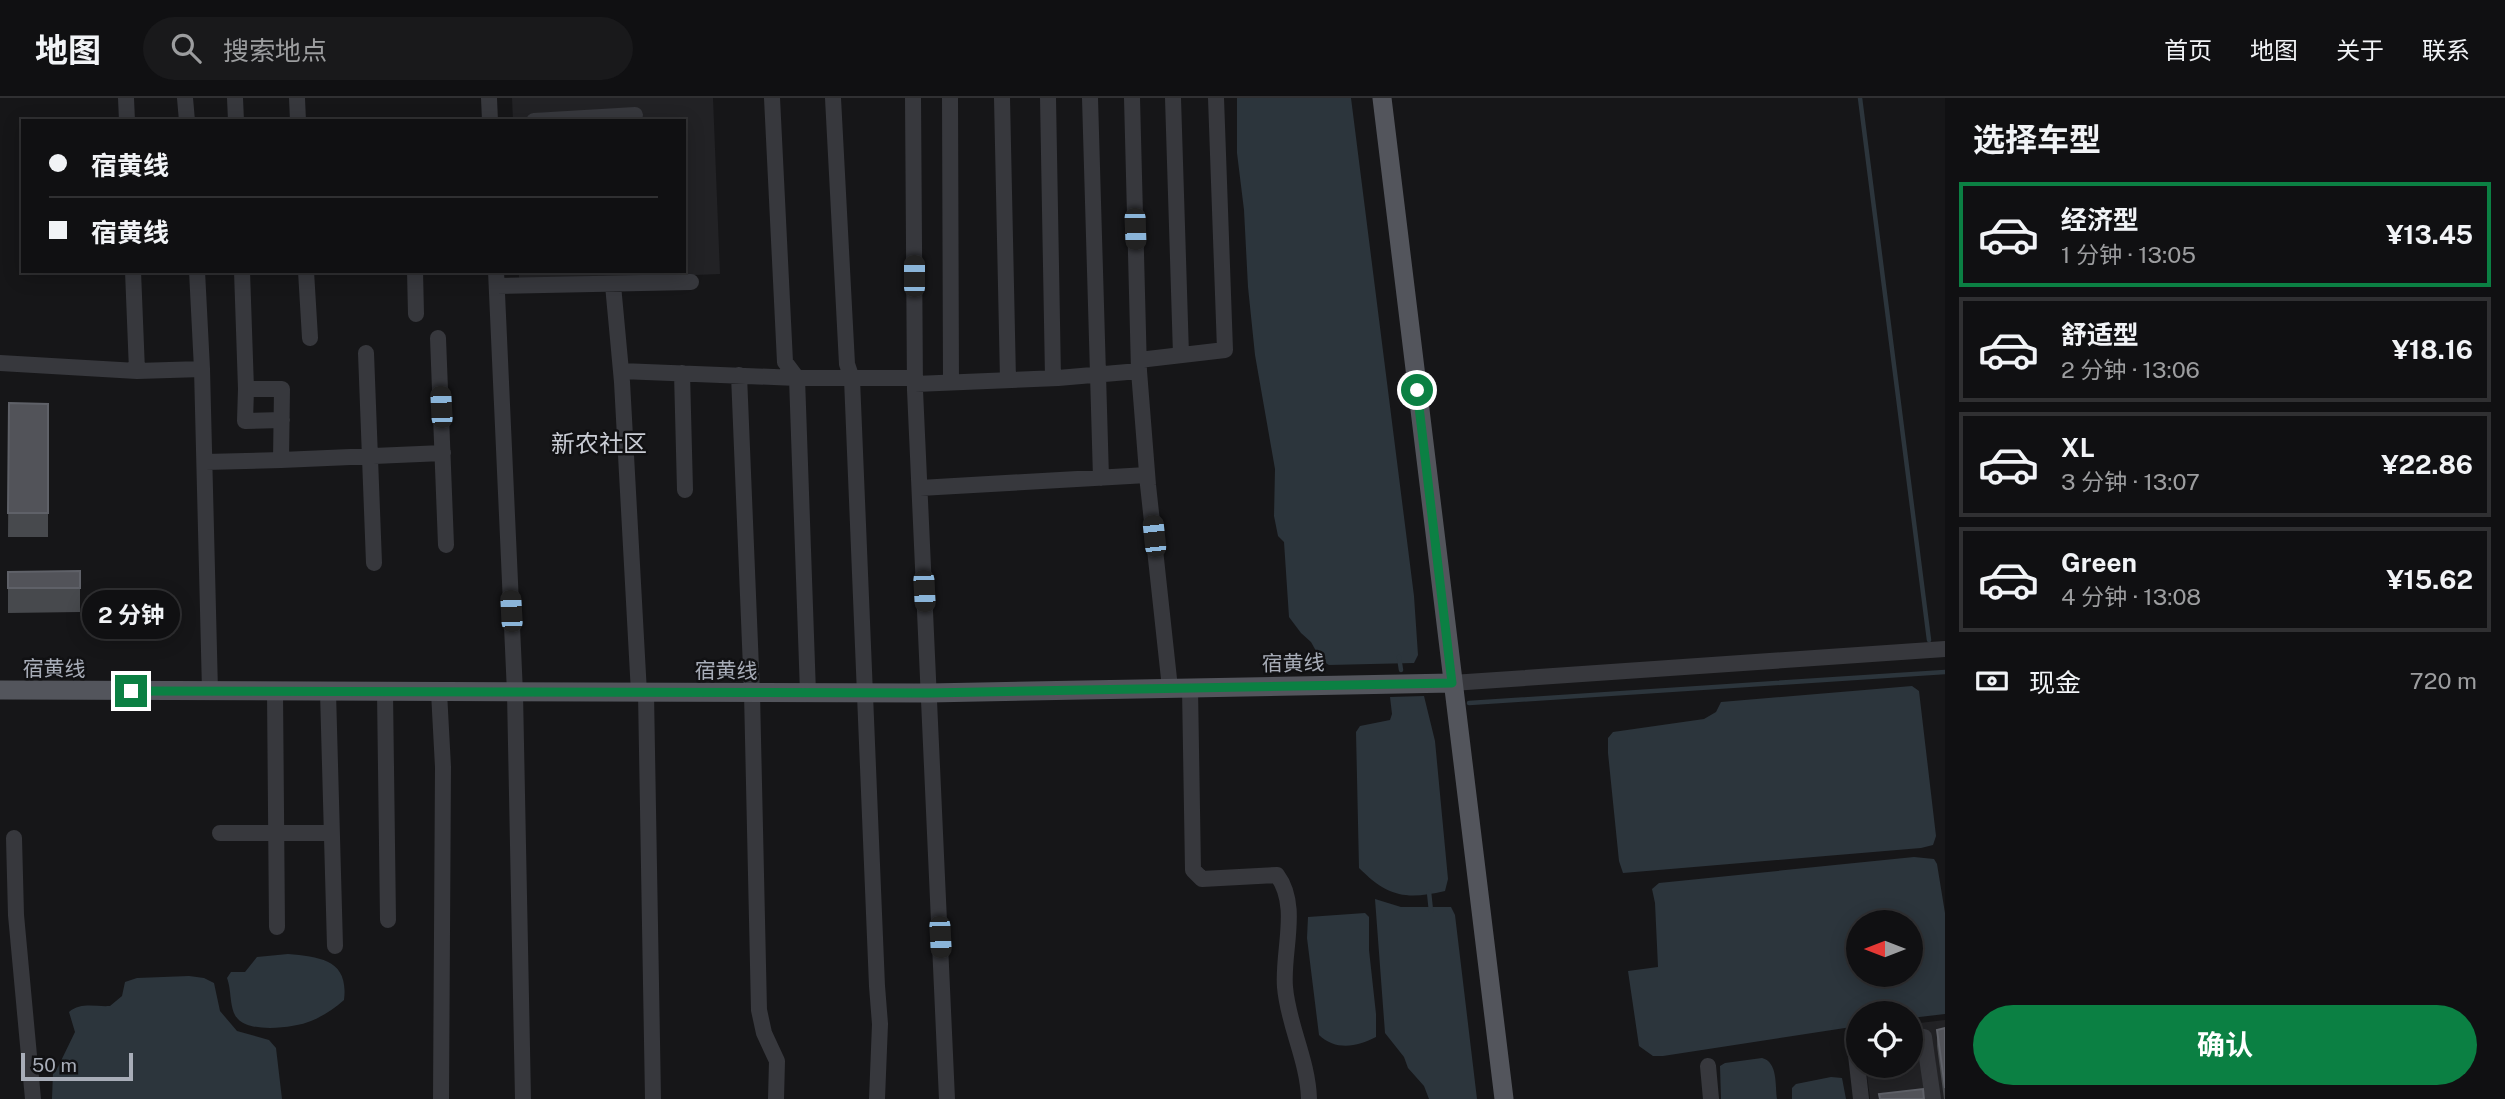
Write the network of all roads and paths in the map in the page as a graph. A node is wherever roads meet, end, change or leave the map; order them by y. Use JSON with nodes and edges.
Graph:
{"nodes":[{"id":1,"x":125,"y":98,"type":"edge"},
{"id":2,"x":185,"y":98,"type":"edge"},
{"id":3,"x":235,"y":98,"type":"edge"},
{"id":4,"x":297,"y":98,"type":"edge"},
{"id":5,"x":489,"y":98,"type":"edge"},
{"id":6,"x":772,"y":98,"type":"edge"},
{"id":7,"x":833,"y":98,"type":"edge"},
{"id":8,"x":913,"y":98,"type":"edge"},
{"id":9,"x":950,"y":98,"type":"edge"},
{"id":10,"x":1002,"y":98,"type":"edge"},
{"id":11,"x":1048,"y":98,"type":"edge"},
{"id":12,"x":1090,"y":98,"type":"edge"},
{"id":13,"x":1132,"y":98,"type":"edge"},
{"id":14,"x":1173,"y":98,"type":"edge"},
{"id":15,"x":1216,"y":98,"type":"edge"},
{"id":16,"x":1382,"y":98,"type":"edge"},
{"id":17,"x":635,"y":115,"type":"dead end"},
{"id":18,"x":127,"y":119,"type":"edge"},
{"id":19,"x":187,"y":119,"type":"edge"},
{"id":20,"x":236,"y":119,"type":"edge"},
{"id":21,"x":298,"y":119,"type":"edge"},
{"id":22,"x":490,"y":119,"type":"edge"},
{"id":23,"x":568,"y":119,"type":"edge"},
{"id":24,"x":133,"y":273,"type":"edge"},
{"id":25,"x":197,"y":273,"type":"edge"},
{"id":26,"x":242,"y":273,"type":"edge"},
{"id":27,"x":306,"y":273,"type":"edge"},
{"id":28,"x":415,"y":273,"type":"edge"},
{"id":29,"x":497,"y":279,"type":"edge"},
{"id":30,"x":691,"y":282,"type":"dead end"},
{"id":31,"x":613,"y":285,"type":"junction"},
{"id":32,"x":416,"y":314,"type":"dead end"},
{"id":33,"x":310,"y":338,"type":"dead end"},
{"id":34,"x":438,"y":338,"type":"dead end"},
{"id":35,"x":366,"y":354,"type":"dead end"},
{"id":36,"x":1181,"y":355,"type":"junction"},
{"id":37,"x":0,"y":362,"type":"edge"},
{"id":38,"x":1139,"y":366,"type":"junction"},
{"id":39,"x":202,"y":369,"type":"junction"},
{"id":40,"x":137,"y":371,"type":"junction"},
{"id":41,"x":621,"y":371,"type":"junction"},
{"id":42,"x":682,"y":373,"type":"junction"},
{"id":43,"x":1098,"y":375,"type":"junction"},
{"id":44,"x":739,"y":376,"type":"junction"},
{"id":45,"x":797,"y":378,"type":"junction"},
{"id":46,"x":1053,"y":378,"type":"junction"},
{"id":47,"x":852,"y":379,"type":"junction"},
{"id":48,"x":1008,"y":380,"type":"junction"},
{"id":49,"x":915,"y":381,"type":"junction"},
{"id":50,"x":951,"y":383,"type":"junction"},
{"id":51,"x":246,"y":389,"type":"junction"},
{"id":52,"x":282,"y":420,"type":"junction"},
{"id":53,"x":443,"y":453,"type":"junction"},
{"id":54,"x":370,"y":456,"type":"junction"},
{"id":55,"x":281,"y":460,"type":"junction"},
{"id":56,"x":205,"y":462,"type":"junction"},
{"id":57,"x":1147,"y":475,"type":"junction"},
{"id":58,"x":1101,"y":478,"type":"junction"},
{"id":59,"x":920,"y":488,"type":"junction"},
{"id":60,"x":685,"y":490,"type":"dead end"},
{"id":61,"x":446,"y":545,"type":"dead end"},
{"id":62,"x":374,"y":564,"type":"dead end"},
{"id":63,"x":1945,"y":649,"type":"edge"},
{"id":64,"x":1452,"y":683,"type":"junction"},
{"id":65,"x":1170,"y":688,"type":"junction"},
{"id":66,"x":1190,"y":688,"type":"junction"},
{"id":67,"x":0,"y":690,"type":"edge"},
{"id":68,"x":210,"y":691,"type":"junction"},
{"id":69,"x":275,"y":692,"type":"junction"},
{"id":70,"x":328,"y":692,"type":"junction"},
{"id":71,"x":385,"y":692,"type":"junction"},
{"id":72,"x":439,"y":692,"type":"junction"},
{"id":73,"x":515,"y":693,"type":"junction"},
{"id":74,"x":643,"y":693,"type":"junction"},
{"id":75,"x":752,"y":693,"type":"junction"},
{"id":76,"x":808,"y":693,"type":"junction"},
{"id":77,"x":867,"y":693,"type":"junction"},
{"id":78,"x":929,"y":693,"type":"junction"},
{"id":79,"x":220,"y":832,"type":"dead end"},
{"id":80,"x":276,"y":832,"type":"junction"},
{"id":81,"x":332,"y":833,"type":"junction"},
{"id":82,"x":14,"y":838,"type":"dead end"},
{"id":83,"x":388,"y":920,"type":"dead end"},
{"id":84,"x":277,"y":926,"type":"dead end"},
{"id":85,"x":335,"y":946,"type":"dead end"},
{"id":86,"x":1945,"y":1035,"type":"edge"},
{"id":87,"x":1923,"y":1037,"type":"edge"},
{"id":88,"x":1923,"y":1058,"type":"edge"},
{"id":89,"x":1708,"y":1066,"type":"dead end"},
{"id":90,"x":1859,"y":1078,"type":"edge"},
{"id":91,"x":33,"y":1099,"type":"edge"},
{"id":92,"x":441,"y":1099,"type":"edge"},
{"id":93,"x":523,"y":1099,"type":"edge"},
{"id":94,"x":653,"y":1099,"type":"edge"},
{"id":95,"x":776,"y":1099,"type":"edge"},
{"id":96,"x":877,"y":1099,"type":"edge"},
{"id":97,"x":947,"y":1099,"type":"edge"},
{"id":98,"x":1310,"y":1099,"type":"edge"},
{"id":99,"x":1504,"y":1099,"type":"edge"},
{"id":100,"x":1711,"y":1099,"type":"edge"},
{"id":101,"x":1861,"y":1099,"type":"edge"},
{"id":102,"x":1933,"y":1099,"type":"edge"}],
"edges":[{"from":1,"to":18,"type":"street"},
{"from":2,"to":19,"type":"street"},
{"from":3,"to":20,"type":"street"},
{"from":4,"to":21,"type":"street"},
{"from":5,"to":22,"type":"street"},
{"from":6,"to":45,"type":"street"},
{"from":7,"to":47,"type":"street"},
{"from":8,"to":49,"type":"street"},
{"from":9,"to":50,"type":"street"},
{"from":10,"to":48,"type":"street"},
{"from":11,"to":46,"type":"street"},
{"from":12,"to":43,"type":"street"},
{"from":13,"to":38,"type":"street"},
{"from":14,"to":36,"type":"street"},
{"from":15,"to":36,"type":"street"},
{"from":16,"to":64,"type":"main road"},
{"from":17,"to":23,"type":"street"},
{"from":24,"to":40,"type":"street"},
{"from":25,"to":39,"type":"street"},
{"from":26,"to":51,"type":"street"},
{"from":27,"to":33,"type":"street"},
{"from":28,"to":32,"type":"street"},
{"from":29,"to":31,"type":"street"},
{"from":29,"to":73,"type":"street"},
{"from":30,"to":31,"type":"street"},
{"from":31,"to":41,"type":"street"},
{"from":34,"to":53,"type":"street"},
{"from":35,"to":54,"type":"street"},
{"from":36,"to":38,"type":"street"},
{"from":37,"to":40,"type":"street"},
{"from":38,"to":43,"type":"street"},
{"from":38,"to":57,"type":"street"},
{"from":39,"to":40,"type":"street"},
{"from":39,"to":56,"type":"street"},
{"from":41,"to":42,"type":"street"},
{"from":41,"to":74,"type":"street"},
{"from":42,"to":44,"type":"street"},
{"from":42,"to":60,"type":"street"},
{"from":43,"to":46,"type":"street"},
{"from":43,"to":58,"type":"street"},
{"from":44,"to":45,"type":"street"},
{"from":44,"to":75,"type":"street"},
{"from":45,"to":47,"type":"street"},
{"from":45,"to":76,"type":"street"},
{"from":46,"to":48,"type":"street"},
{"from":47,"to":49,"type":"street"},
{"from":47,"to":77,"type":"street"},
{"from":48,"to":50,"type":"street"},
{"from":49,"to":50,"type":"street"},
{"from":49,"to":59,"type":"street"},
{"from":51,"to":52,"type":"street"},
{"from":51,"to":52,"type":"street"},
{"from":52,"to":55,"type":"street"},
{"from":53,"to":54,"type":"street"},
{"from":53,"to":61,"type":"street"},
{"from":54,"to":55,"type":"street"},
{"from":54,"to":62,"type":"street"},
{"from":55,"to":56,"type":"street"},
{"from":56,"to":68,"type":"street"},
{"from":57,"to":58,"type":"street"},
{"from":57,"to":65,"type":"street"},
{"from":58,"to":59,"type":"street"},
{"from":59,"to":78,"type":"street"},
{"from":63,"to":64,"type":"street"},
{"from":64,"to":66,"type":"main road","name":"宿黄线"},
{"from":64,"to":99,"type":"main road"},
{"from":65,"to":66,"type":"main road","name":"宿黄线"},
{"from":65,"to":78,"type":"main road","name":"宿黄线"},
{"from":66,"to":98,"type":"street"},
{"from":67,"to":68,"type":"main road","name":"宿黄线"},
{"from":68,"to":69,"type":"main road","name":"宿黄线"},
{"from":69,"to":70,"type":"main road","name":"宿黄线"},
{"from":69,"to":80,"type":"street"},
{"from":70,"to":71,"type":"main road","name":"宿黄线"},
{"from":70,"to":81,"type":"street"},
{"from":71,"to":72,"type":"main road","name":"宿黄线"},
{"from":71,"to":83,"type":"street"},
{"from":72,"to":73,"type":"main road","name":"宿黄线"},
{"from":72,"to":92,"type":"street"},
{"from":73,"to":74,"type":"main road","name":"宿黄线"},
{"from":73,"to":93,"type":"street"},
{"from":74,"to":75,"type":"main road","name":"宿黄线"},
{"from":74,"to":94,"type":"street"},
{"from":75,"to":76,"type":"main road","name":"宿黄线"},
{"from":75,"to":95,"type":"street"},
{"from":76,"to":77,"type":"main road","name":"宿黄线"},
{"from":77,"to":78,"type":"main road","name":"宿黄线"},
{"from":77,"to":96,"type":"street"},
{"from":78,"to":97,"type":"street"},
{"from":79,"to":80,"type":"street"},
{"from":80,"to":81,"type":"street"},
{"from":80,"to":84,"type":"street"},
{"from":81,"to":85,"type":"street"},
{"from":82,"to":91,"type":"street"},
{"from":86,"to":87,"type":"street"},
{"from":88,"to":102,"type":"street"},
{"from":89,"to":100,"type":"street"},
{"from":90,"to":101,"type":"street"}]}
